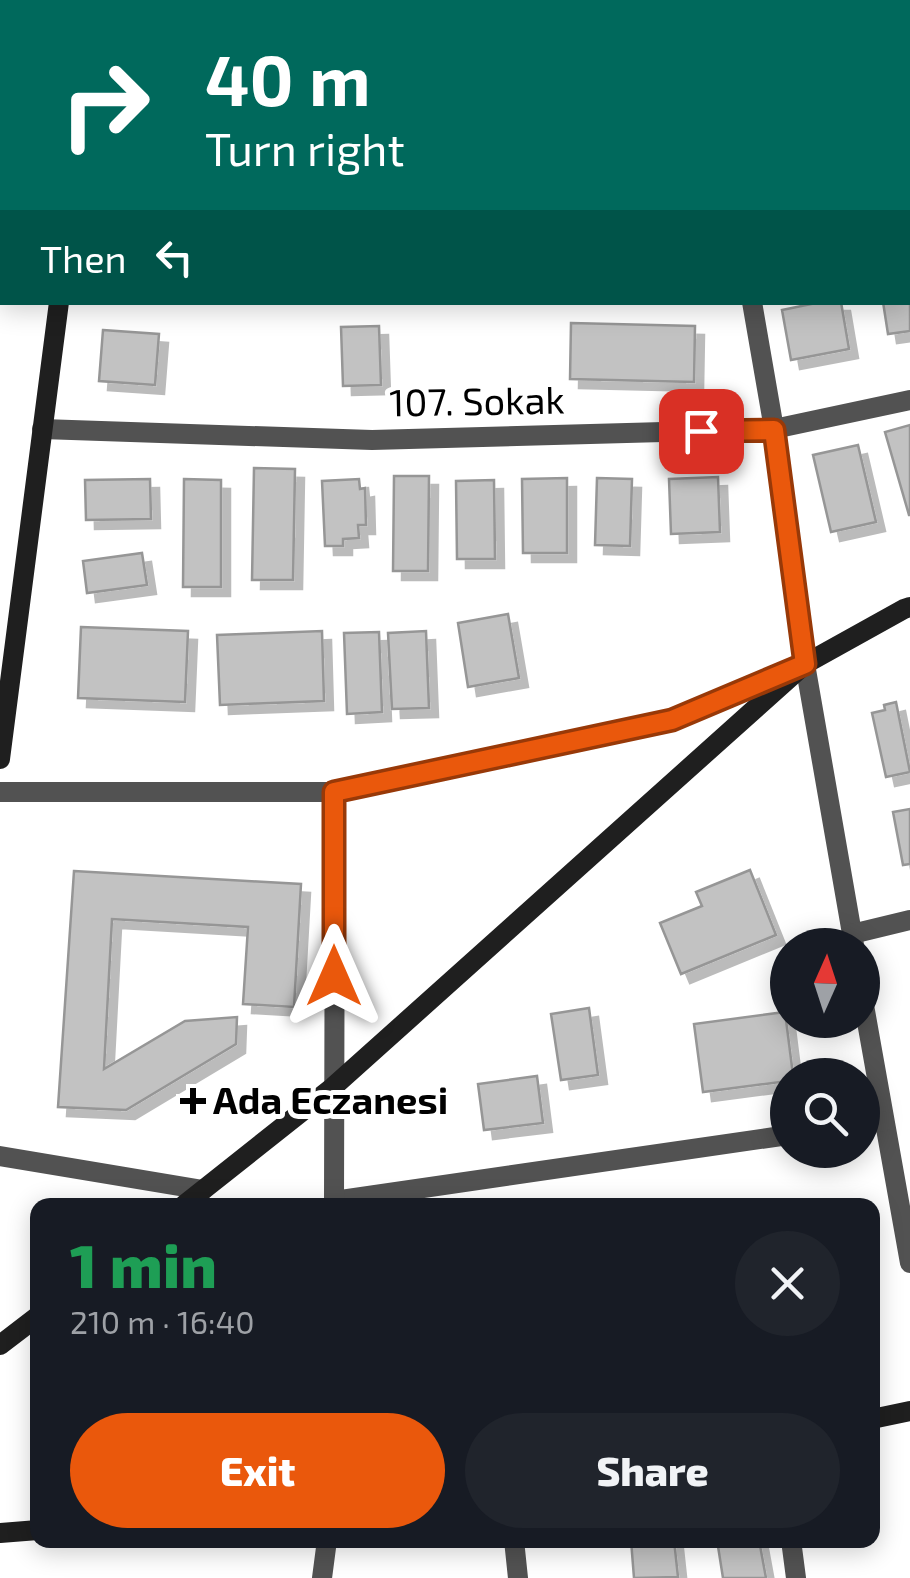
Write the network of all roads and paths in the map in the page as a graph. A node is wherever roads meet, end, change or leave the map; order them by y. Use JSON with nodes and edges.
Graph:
{"nodes":[{"id":1,"x":59,"y":305,"type":"edge"},
{"id":2,"x":753,"y":305,"type":"edge"},
{"id":3,"x":910,"y":400,"type":"edge"},
{"id":4,"x":42,"y":428,"type":"junction"},
{"id":5,"x":774,"y":430,"type":"junction"},
{"id":6,"x":910,"y":607,"type":"edge"},
{"id":7,"x":6,"y":660,"type":"edge"},
{"id":8,"x":805,"y":664,"type":"junction"},
{"id":9,"x":0,"y":759,"type":"edge"},
{"id":10,"x":0,"y":792,"type":"edge"},
{"id":11,"x":334,"y":792,"type":"junction"},
{"id":12,"x":910,"y":920,"type":"edge"},
{"id":13,"x":851,"y":928,"type":"edge"},
{"id":14,"x":880,"y":931,"type":"edge"},
{"id":15,"x":333,"y":1087,"type":"junction"},
{"id":16,"x":770,"y":1139,"type":"edge"},
{"id":17,"x":880,"y":1149,"type":"edge"},
{"id":18,"x":0,"y":1156,"type":"edge"},
{"id":19,"x":203,"y":1190,"type":"junction"},
{"id":20,"x":193,"y":1198,"type":"edge"},
{"id":21,"x":334,"y":1198,"type":"edge"},
{"id":22,"x":368,"y":1198,"type":"edge"},
{"id":23,"x":910,"y":1263,"type":"edge"},
{"id":24,"x":30,"y":1322,"type":"edge"},
{"id":25,"x":0,"y":1345,"type":"edge"},
{"id":26,"x":910,"y":1411,"type":"edge"},
{"id":27,"x":880,"y":1417,"type":"edge"},
{"id":28,"x":30,"y":1531,"type":"edge"},
{"id":29,"x":0,"y":1533,"type":"edge"},
{"id":30,"x":326,"y":1548,"type":"edge"},
{"id":31,"x":515,"y":1548,"type":"edge"},
{"id":32,"x":793,"y":1548,"type":"edge"},
{"id":33,"x":322,"y":1578,"type":"edge"},
{"id":34,"x":518,"y":1578,"type":"edge"},
{"id":35,"x":796,"y":1578,"type":"edge"}],
"edges":[{"from":1,"to":4,"type":"street"},
{"from":2,"to":5,"type":"street"},
{"from":3,"to":5,"type":"street","name":"107. Sokak"},
{"from":4,"to":5,"type":"street","name":"107. Sokak"},
{"from":4,"to":7,"type":"street"},
{"from":5,"to":8,"type":"street"},
{"from":6,"to":8,"type":"street"},
{"from":7,"to":9,"type":"street"},
{"from":8,"to":11,"type":"street"},
{"from":8,"to":13,"type":"street"},
{"from":8,"to":15,"type":"street"},
{"from":10,"to":11,"type":"street"},
{"from":11,"to":15,"type":"street"},
{"from":12,"to":14,"type":"street"},
{"from":15,"to":19,"type":"street"},
{"from":15,"to":21,"type":"street"},
{"from":16,"to":22,"type":"street"},
{"from":17,"to":23,"type":"street"},
{"from":18,"to":19,"type":"street"},
{"from":19,"to":20,"type":"street"},
{"from":24,"to":25,"type":"street"},
{"from":26,"to":27,"type":"street"},
{"from":28,"to":29,"type":"street"},
{"from":30,"to":33,"type":"street"},
{"from":31,"to":34,"type":"street"},
{"from":32,"to":35,"type":"street"}]}
